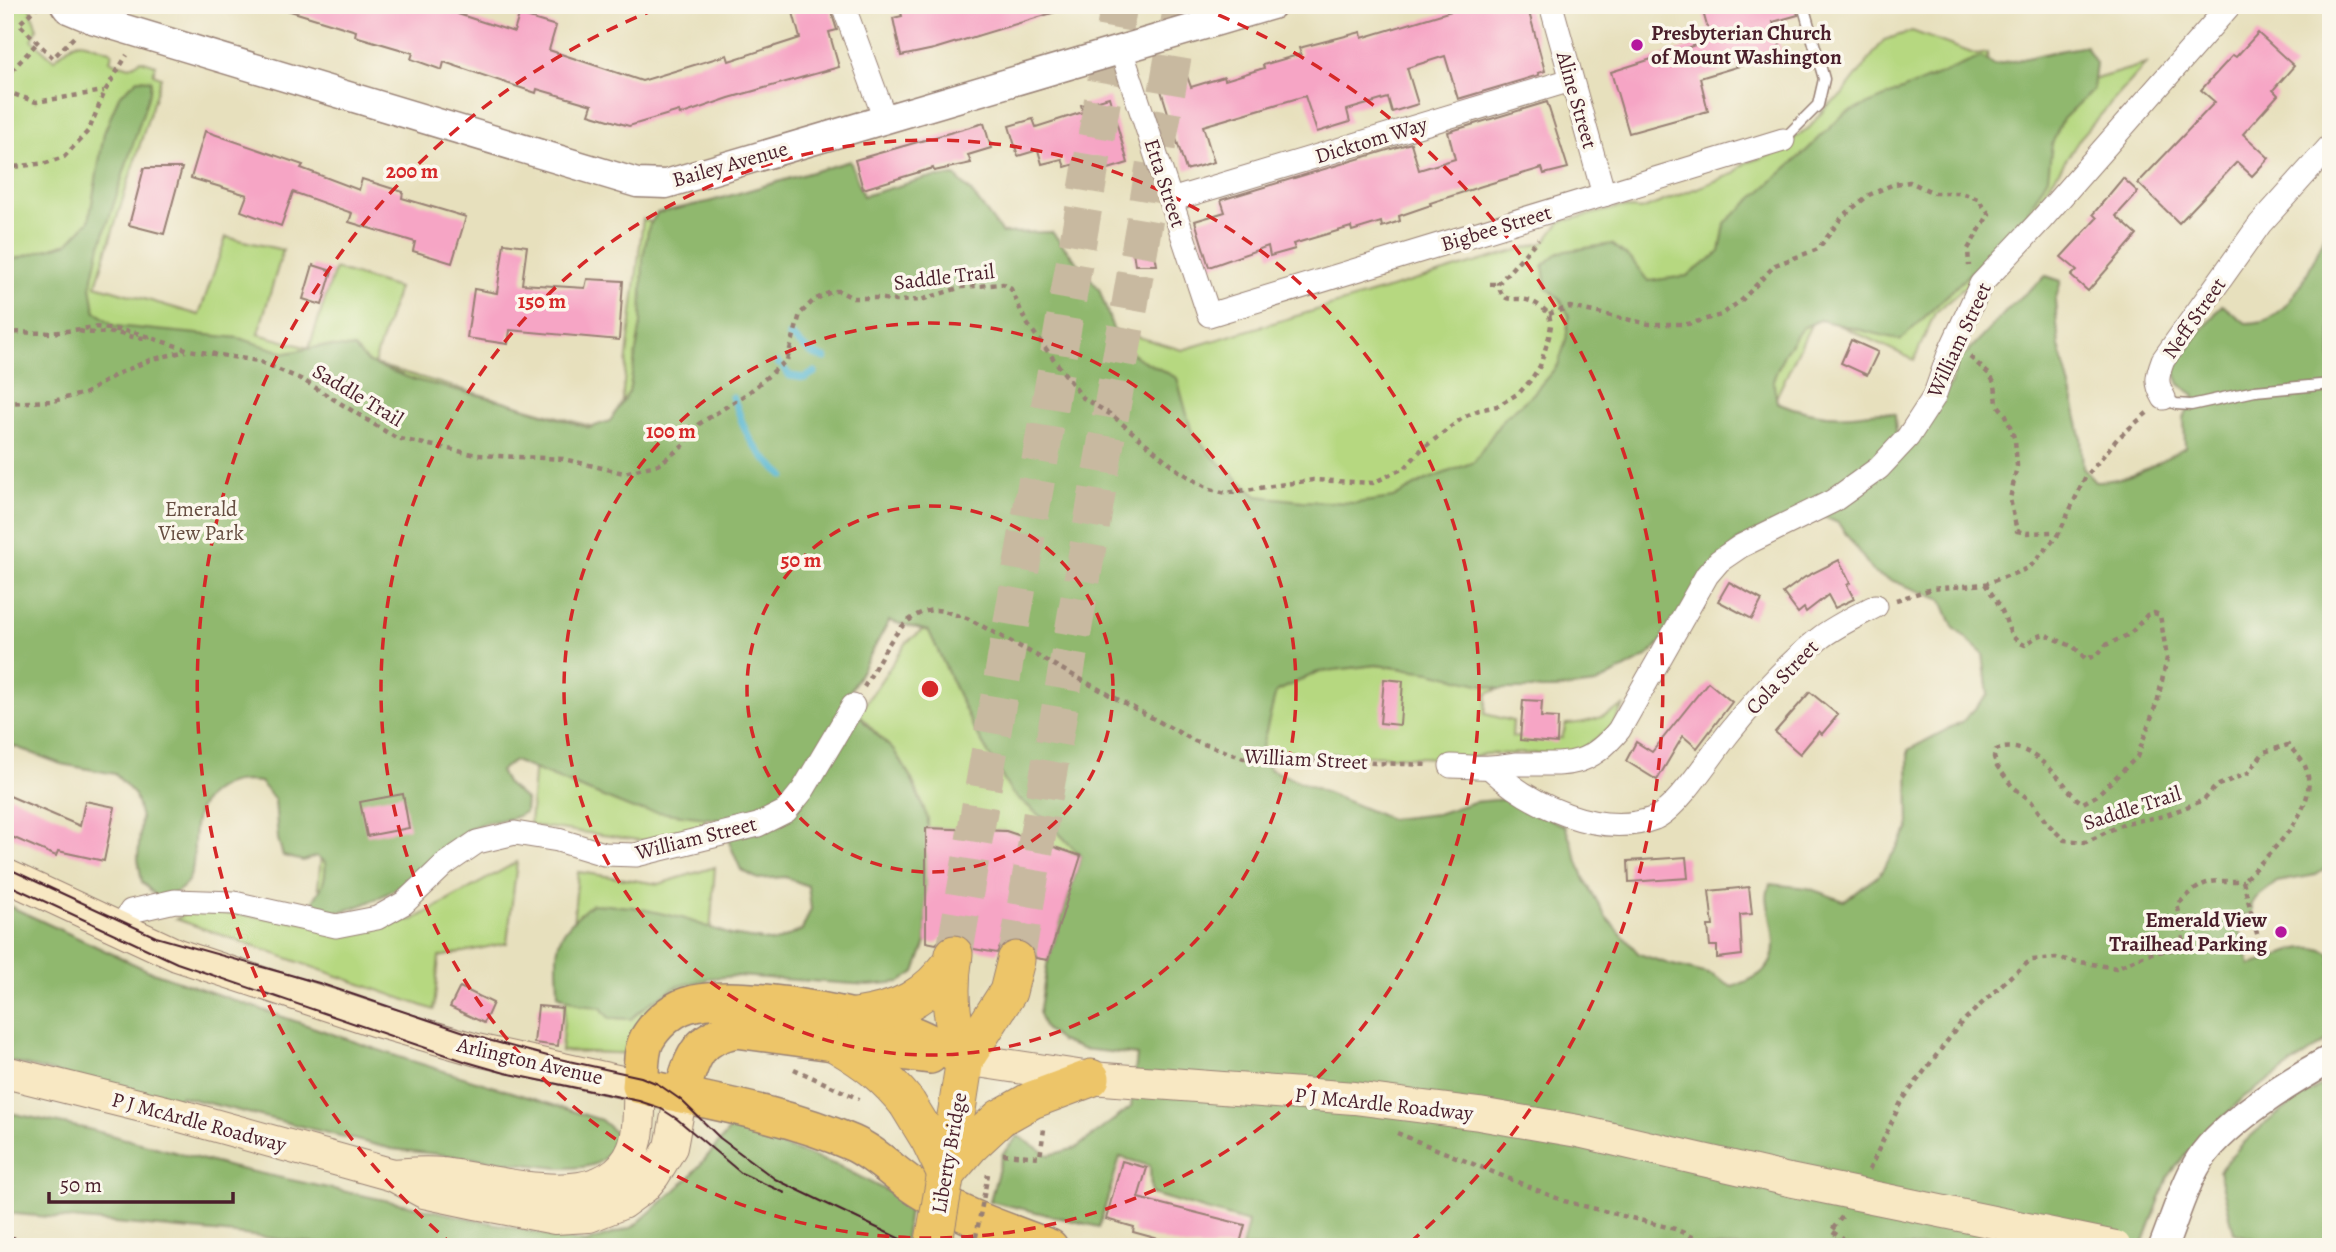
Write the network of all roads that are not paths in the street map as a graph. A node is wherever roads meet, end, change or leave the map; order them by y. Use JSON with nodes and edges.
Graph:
{"nodes":[{"id":1,"x":844,"y":5,"type":"edge"},
{"id":2,"x":1272,"y":5,"type":"edge"},
{"id":3,"x":1551,"y":5,"type":"edge"},
{"id":4,"x":1803,"y":5,"type":"edge"},
{"id":5,"x":2230,"y":5,"type":"edge"},
{"id":6,"x":75,"y":11,"type":"edge"},
{"id":7,"x":1121,"y":50,"type":"junction"},
{"id":8,"x":1572,"y":80,"type":"junction"},
{"id":9,"x":885,"y":119,"type":"junction"},
{"id":10,"x":1783,"y":140,"type":"joint"},
{"id":11,"x":2331,"y":145,"type":"edge"},
{"id":12,"x":1604,"y":195,"type":"junction"},
{"id":13,"x":1171,"y":200,"type":"junction"},
{"id":14,"x":1209,"y":316,"type":"joint"},
{"id":15,"x":2331,"y":384,"type":"edge"},
{"id":16,"x":2164,"y":398,"type":"joint"},
{"id":17,"x":1875,"y":606,"type":"road end"},
{"id":18,"x":853,"y":706,"type":"road end"},
{"id":19,"x":1451,"y":766,"type":"road end"},
{"id":20,"x":1490,"y":768,"type":"junction"},
{"id":21,"x":5,"y":874,"type":"edge"},
{"id":22,"x":119,"y":929,"type":"junction"},
{"id":23,"x":1016,"y":960,"type":"tunnel mouth"},
{"id":24,"x":846,"y":1031,"type":"junction"},
{"id":25,"x":965,"y":1059,"type":"junction"},
{"id":26,"x":2331,"y":1059,"type":"edge"},
{"id":27,"x":5,"y":1072,"type":"edge"},
{"id":28,"x":1091,"y":1078,"type":"junction"},
{"id":29,"x":681,"y":1095,"type":"junction"},
{"id":30,"x":639,"y":1102,"type":"junction"},
{"id":31,"x":946,"y":1174,"type":"junction"},
{"id":32,"x":393,"y":1175,"type":"junction"},
{"id":33,"x":933,"y":1247,"type":"edge"},
{"id":34,"x":1050,"y":1247,"type":"edge"},
{"id":35,"x":2115,"y":1247,"type":"edge"},
{"id":36,"x":2163,"y":1247,"type":"edge"}],
"edges":[{"from":1,"to":9,"type":"street"},
{"from":2,"to":7,"type":"street","name":"Bailey Avenue"},
{"from":3,"to":8,"type":"street","name":"Aline Street"},
{"from":4,"to":10,"type":"lane"},
{"from":5,"to":20,"type":"street","name":"William Street"},
{"from":6,"to":9,"type":"street","name":"Bailey Avenue"},
{"from":7,"to":9,"type":"street","name":"Bailey Avenue"},
{"from":7,"to":13,"type":"street","name":"Etta Street"},
{"from":8,"to":12,"type":"street","name":"Aline Street"},
{"from":8,"to":13,"type":"street","name":"Dicktom Way"},
{"from":10,"to":12,"type":"street","name":"Bigbee Street"},
{"from":11,"to":16,"type":"street","name":"Neff Street"},
{"from":12,"to":14,"type":"street","name":"Bigbee Street"},
{"from":13,"to":14,"type":"street","name":"Etta Street"},
{"from":15,"to":16,"type":"lane"},
{"from":17,"to":20,"type":"street","name":"Cola Street"},
{"from":18,"to":22,"type":"street","name":"William Street"},
{"from":19,"to":20,"type":"street","name":"William Street"},
{"from":21,"to":22,"type":"main road","name":"Arlington Avenue"},
{"from":22,"to":30,"type":"main road","name":"Arlington Avenue"},
{"from":23,"to":25,"type":"highway"},
{"from":24,"to":25,"type":"main road"},
{"from":24,"to":25,"type":"highway"},
{"from":24,"to":29,"type":"main road"},
{"from":24,"to":30,"type":"main road","name":"P J McArdle Roadway"},
{"from":24,"to":31,"type":"highway","bridge":true},
{"from":25,"to":28,"type":"main road","name":"P J McArdle Roadway"},
{"from":25,"to":31,"type":"highway","name":"Liberty Bridge","bridge":true},
{"from":26,"to":36,"type":"street"},
{"from":27,"to":32,"type":"main road","name":"P J McArdle Roadway"},
{"from":28,"to":31,"type":"highway","bridge":true},
{"from":28,"to":35,"type":"main road","name":"P J McArdle Roadway","bridge":true},
{"from":29,"to":30,"type":"main road","name":"Arlington Avenue"},
{"from":29,"to":32,"type":"main road","name":"P J McArdle Roadway"},
{"from":29,"to":34,"type":"main road","name":"Arlington Avenue"},
{"from":30,"to":32,"type":"main road","name":"P J McArdle Roadway"},
{"from":31,"to":33,"type":"highway","name":"Liberty Bridge","bridge":true}]}
